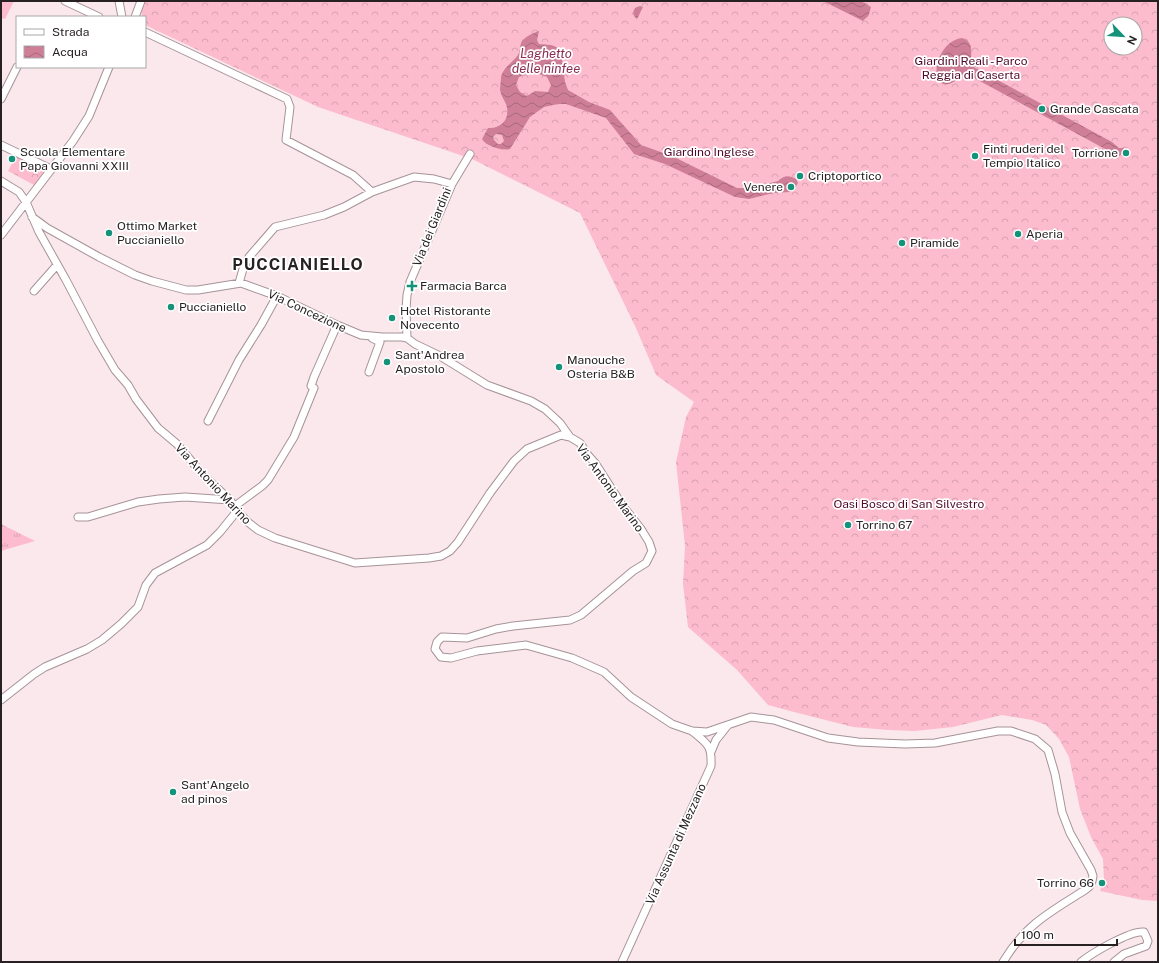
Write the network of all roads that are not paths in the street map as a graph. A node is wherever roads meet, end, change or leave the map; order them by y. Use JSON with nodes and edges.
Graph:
{"nodes":[{"id":1,"x":65,"y":1,"type":"edge"},
{"id":2,"x":119,"y":1,"type":"edge"},
{"id":3,"x":141,"y":1,"type":"edge"},
{"id":4,"x":97,"y":16,"type":"edge"},
{"id":5,"x":122,"y":16,"type":"edge"},
{"id":6,"x":134,"y":16,"type":"edge"},
{"id":7,"x":146,"y":32,"type":"edge"},
{"id":8,"x":16,"y":68,"type":"edge"},
{"id":9,"x":109,"y":68,"type":"edge"},
{"id":10,"x":1,"y":99,"type":"edge"},
{"id":11,"x":1,"y":145,"type":"edge"},
{"id":12,"x":470,"y":154,"type":"dead end"},
{"id":13,"x":51,"y":169,"type":"junction"},
{"id":14,"x":1,"y":181,"type":"edge"},
{"id":15,"x":452,"y":184,"type":"junction"},
{"id":16,"x":372,"y":192,"type":"junction"},
{"id":17,"x":26,"y":202,"type":"junction"},
{"id":18,"x":32,"y":217,"type":"junction"},
{"id":19,"x":1,"y":235,"type":"edge"},
{"id":20,"x":56,"y":265,"type":"junction"},
{"id":21,"x":239,"y":283,"type":"junction"},
{"id":22,"x":34,"y":291,"type":"dead end"},
{"id":23,"x":277,"y":296,"type":"junction"},
{"id":24,"x":337,"y":326,"type":"junction"},
{"id":25,"x":368,"y":337,"type":"junction"},
{"id":26,"x":407,"y":338,"type":"junction"},
{"id":27,"x":369,"y":372,"type":"dead end"},
{"id":28,"x":208,"y":421,"type":"dead end"},
{"id":29,"x":570,"y":437,"type":"junction"},
{"id":30,"x":230,"y":500,"type":"junction"},
{"id":31,"x":236,"y":508,"type":"junction"},
{"id":32,"x":78,"y":517,"type":"dead end"},
{"id":33,"x":1,"y":700,"type":"edge"},
{"id":34,"x":730,"y":723,"type":"junction"},
{"id":35,"x":692,"y":731,"type":"junction"},
{"id":36,"x":711,"y":752,"type":"junction"},
{"id":37,"x":622,"y":962,"type":"edge"},
{"id":38,"x":1003,"y":962,"type":"edge"},
{"id":39,"x":1081,"y":962,"type":"edge"},
{"id":40,"x":1114,"y":962,"type":"edge"}],
"edges":[{"from":1,"to":4,"type":"street"},
{"from":2,"to":5,"type":"street"},
{"from":3,"to":6,"type":"street"},
{"from":7,"to":16,"type":"street"},
{"from":8,"to":10,"type":"street"},
{"from":9,"to":13,"type":"street"},
{"from":11,"to":13,"type":"street"},
{"from":12,"to":15,"type":"street"},
{"from":13,"to":17,"type":"street"},
{"from":14,"to":17,"type":"street"},
{"from":15,"to":16,"type":"street","name":"Via dei Giardini"},
{"from":15,"to":26,"type":"street","name":"Via dei Giardini"},
{"from":16,"to":21,"type":"street","name":"Via dei Giardini"},
{"from":17,"to":18,"type":"street","name":"Via Antonio Marino"},
{"from":17,"to":19,"type":"street"},
{"from":18,"to":20,"type":"street","name":"Via Antonio Marino"},
{"from":18,"to":21,"type":"street","name":"Via Concezione"},
{"from":20,"to":22,"type":"street"},
{"from":20,"to":30,"type":"street","name":"Via Antonio Marino"},
{"from":21,"to":23,"type":"street","name":"Via Concezione"},
{"from":23,"to":24,"type":"street","name":"Via Concezione"},
{"from":23,"to":28,"type":"street"},
{"from":24,"to":25,"type":"street","name":"Via Concezione"},
{"from":24,"to":31,"type":"street"},
{"from":25,"to":26,"type":"street","name":"Via Concezione"},
{"from":25,"to":27,"type":"street"},
{"from":26,"to":29,"type":"street","name":"Via Concezione"},
{"from":29,"to":31,"type":"street","name":"Via Antonio Marino"},
{"from":29,"to":35,"type":"street","name":"Via Antonio Marino"},
{"from":30,"to":31,"type":"street","name":"Via Antonio Marino"},
{"from":30,"to":32,"type":"street"},
{"from":31,"to":33,"type":"street"},
{"from":34,"to":35,"type":"street","name":"Via Antonio Marino"},
{"from":34,"to":36,"type":"street","name":"Via Assunta di Mezzano"},
{"from":34,"to":38,"type":"street","name":"Via Antonio Marino"},
{"from":35,"to":36,"type":"street"},
{"from":36,"to":37,"type":"street","name":"Via Assunta di Mezzano"},
{"from":39,"to":40,"type":"street"}]}
